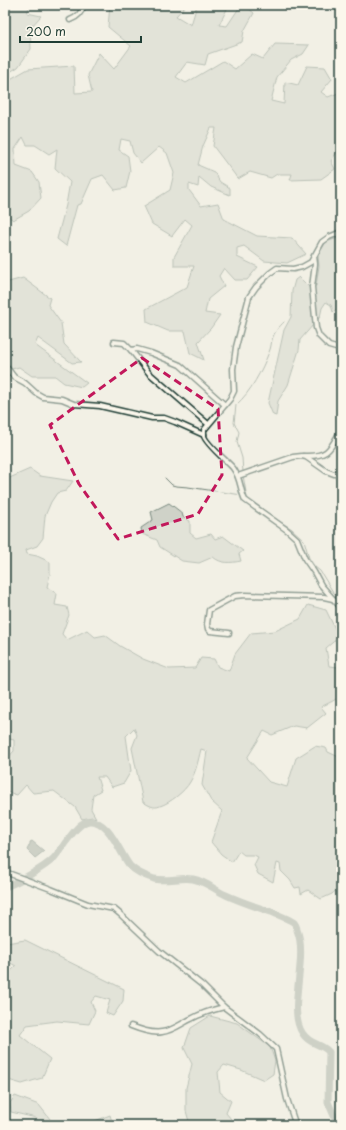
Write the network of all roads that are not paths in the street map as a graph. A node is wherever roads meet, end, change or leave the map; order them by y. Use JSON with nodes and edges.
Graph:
{"nodes":[{"id":1,"x":84,"y":5,"type":"edge"},
{"id":2,"x":70,"y":20,"type":"dead end"},
{"id":3,"x":341,"y":232,"type":"edge"},
{"id":4,"x":314,"y":256,"type":"junction"},
{"id":5,"x":114,"y":342,"type":"dead end"},
{"id":6,"x":341,"y":347,"type":"edge"},
{"id":7,"x":131,"y":350,"type":"junction"},
{"id":8,"x":8,"y":369,"type":"dead end"},
{"id":9,"x":225,"y":405,"type":"junction"},
{"id":10,"x":208,"y":424,"type":"junction"},
{"id":11,"x":341,"y":430,"type":"edge"},
{"id":12,"x":204,"y":435,"type":"junction"},
{"id":13,"x":302,"y":456,"type":"junction"},
{"id":14,"x":341,"y":474,"type":"edge"},
{"id":15,"x":238,"y":476,"type":"junction"},
{"id":16,"x":334,"y":599,"type":"junction"},
{"id":17,"x":341,"y":608,"type":"edge"},
{"id":18,"x":229,"y":633,"type":"dead end"},
{"id":19,"x":5,"y":872,"type":"edge"},
{"id":20,"x":224,"y":1007,"type":"junction"},
{"id":21,"x":132,"y":1026,"type":"dead end"},
{"id":22,"x":297,"y":1125,"type":"edge"}],
"edges":[{"from":1,"to":2,"type":"street"},
{"from":3,"to":4,"type":"street"},
{"from":4,"to":6,"type":"street"},
{"from":4,"to":9,"type":"street"},
{"from":5,"to":7,"type":"street"},
{"from":7,"to":9,"type":"street"},
{"from":7,"to":10,"type":"street"},
{"from":8,"to":12,"type":"street"},
{"from":9,"to":10,"type":"street"},
{"from":10,"to":12,"type":"street"},
{"from":11,"to":13,"type":"street"},
{"from":12,"to":15,"type":"street"},
{"from":13,"to":14,"type":"street"},
{"from":13,"to":15,"type":"street"},
{"from":15,"to":16,"type":"street"},
{"from":16,"to":17,"type":"street"},
{"from":16,"to":18,"type":"street"},
{"from":19,"to":20,"type":"street"},
{"from":20,"to":21,"type":"street"},
{"from":20,"to":22,"type":"street"}]}
